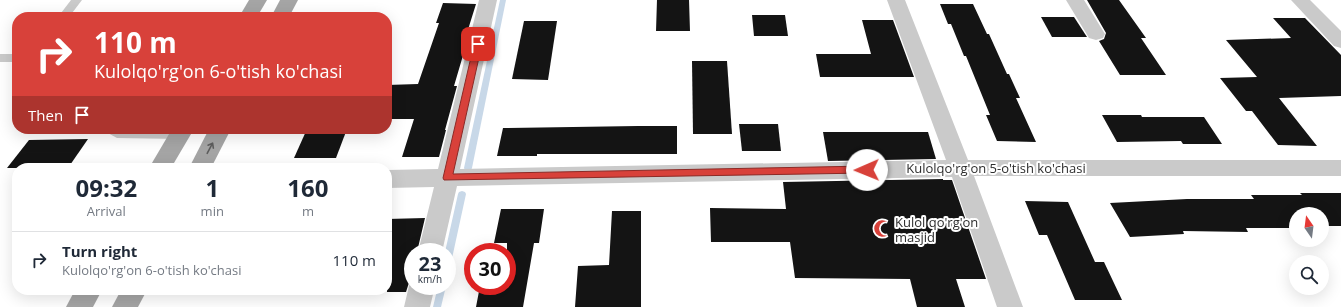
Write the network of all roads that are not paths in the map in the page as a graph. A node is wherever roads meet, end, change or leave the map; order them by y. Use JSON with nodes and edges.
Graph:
{"nodes":[{"id":1,"x":77,"y":0,"type":"edge"},
{"id":2,"x":258,"y":0,"type":"edge"},
{"id":3,"x":288,"y":0,"type":"edge"},
{"id":4,"x":488,"y":0,"type":"edge"},
{"id":5,"x":896,"y":0,"type":"edge"},
{"id":6,"x":1075,"y":0,"type":"edge"},
{"id":7,"x":1300,"y":0,"type":"edge"},
{"id":8,"x":67,"y":12,"type":"edge"},
{"id":9,"x":251,"y":12,"type":"edge"},
{"id":10,"x":282,"y":12,"type":"edge"},
{"id":11,"x":1096,"y":34,"type":"dead end"},
{"id":12,"x":1341,"y":42,"type":"edge"},
{"id":13,"x":0,"y":58,"type":"edge"},
{"id":14,"x":12,"y":58,"type":"edge"},
{"id":15,"x":179,"y":134,"type":"edge"},
{"id":16,"x":217,"y":134,"type":"edge"},
{"id":17,"x":163,"y":163,"type":"edge"},
{"id":18,"x":203,"y":163,"type":"edge"},
{"id":19,"x":960,"y":168,"type":"junction"},
{"id":20,"x":1341,"y":168,"type":"edge"},
{"id":21,"x":448,"y":178,"type":"junction"},
{"id":22,"x":392,"y":179,"type":"edge"},
{"id":23,"x":432,"y":243,"type":"edge"},
{"id":24,"x":86,"y":295,"type":"edge"},
{"id":25,"x":131,"y":295,"type":"edge"},
{"id":26,"x":420,"y":295,"type":"edge"},
{"id":27,"x":79,"y":307,"type":"edge"},
{"id":28,"x":125,"y":307,"type":"edge"},
{"id":29,"x":417,"y":307,"type":"edge"},
{"id":30,"x":1010,"y":307,"type":"edge"}],
"edges":[{"from":1,"to":8,"type":"lane"},
{"from":2,"to":9,"type":"main road"},
{"from":3,"to":10,"type":"main road"},
{"from":4,"to":21,"type":"street"},
{"from":5,"to":19,"type":"street"},
{"from":6,"to":11,"type":"street"},
{"from":7,"to":12,"type":"street"},
{"from":13,"to":14,"type":"lane"},
{"from":15,"to":17,"type":"main road"},
{"from":18,"to":16,"type":"main road","one_way":true},
{"from":19,"to":20,"type":"street","name":"Kulolqo'rg'on 5-o'tish ko'chasi"},
{"from":19,"to":21,"type":"street","name":"Kulolqo'rg'on 5-o'tish ko'chasi"},
{"from":19,"to":30,"type":"street"},
{"from":21,"to":22,"type":"street","name":"Kulolqo'rg'on 5-o'tish ko'chasi"},
{"from":21,"to":23,"type":"street"},
{"from":24,"to":27,"type":"main road"},
{"from":25,"to":28,"type":"main road"},
{"from":26,"to":29,"type":"street"}]}
